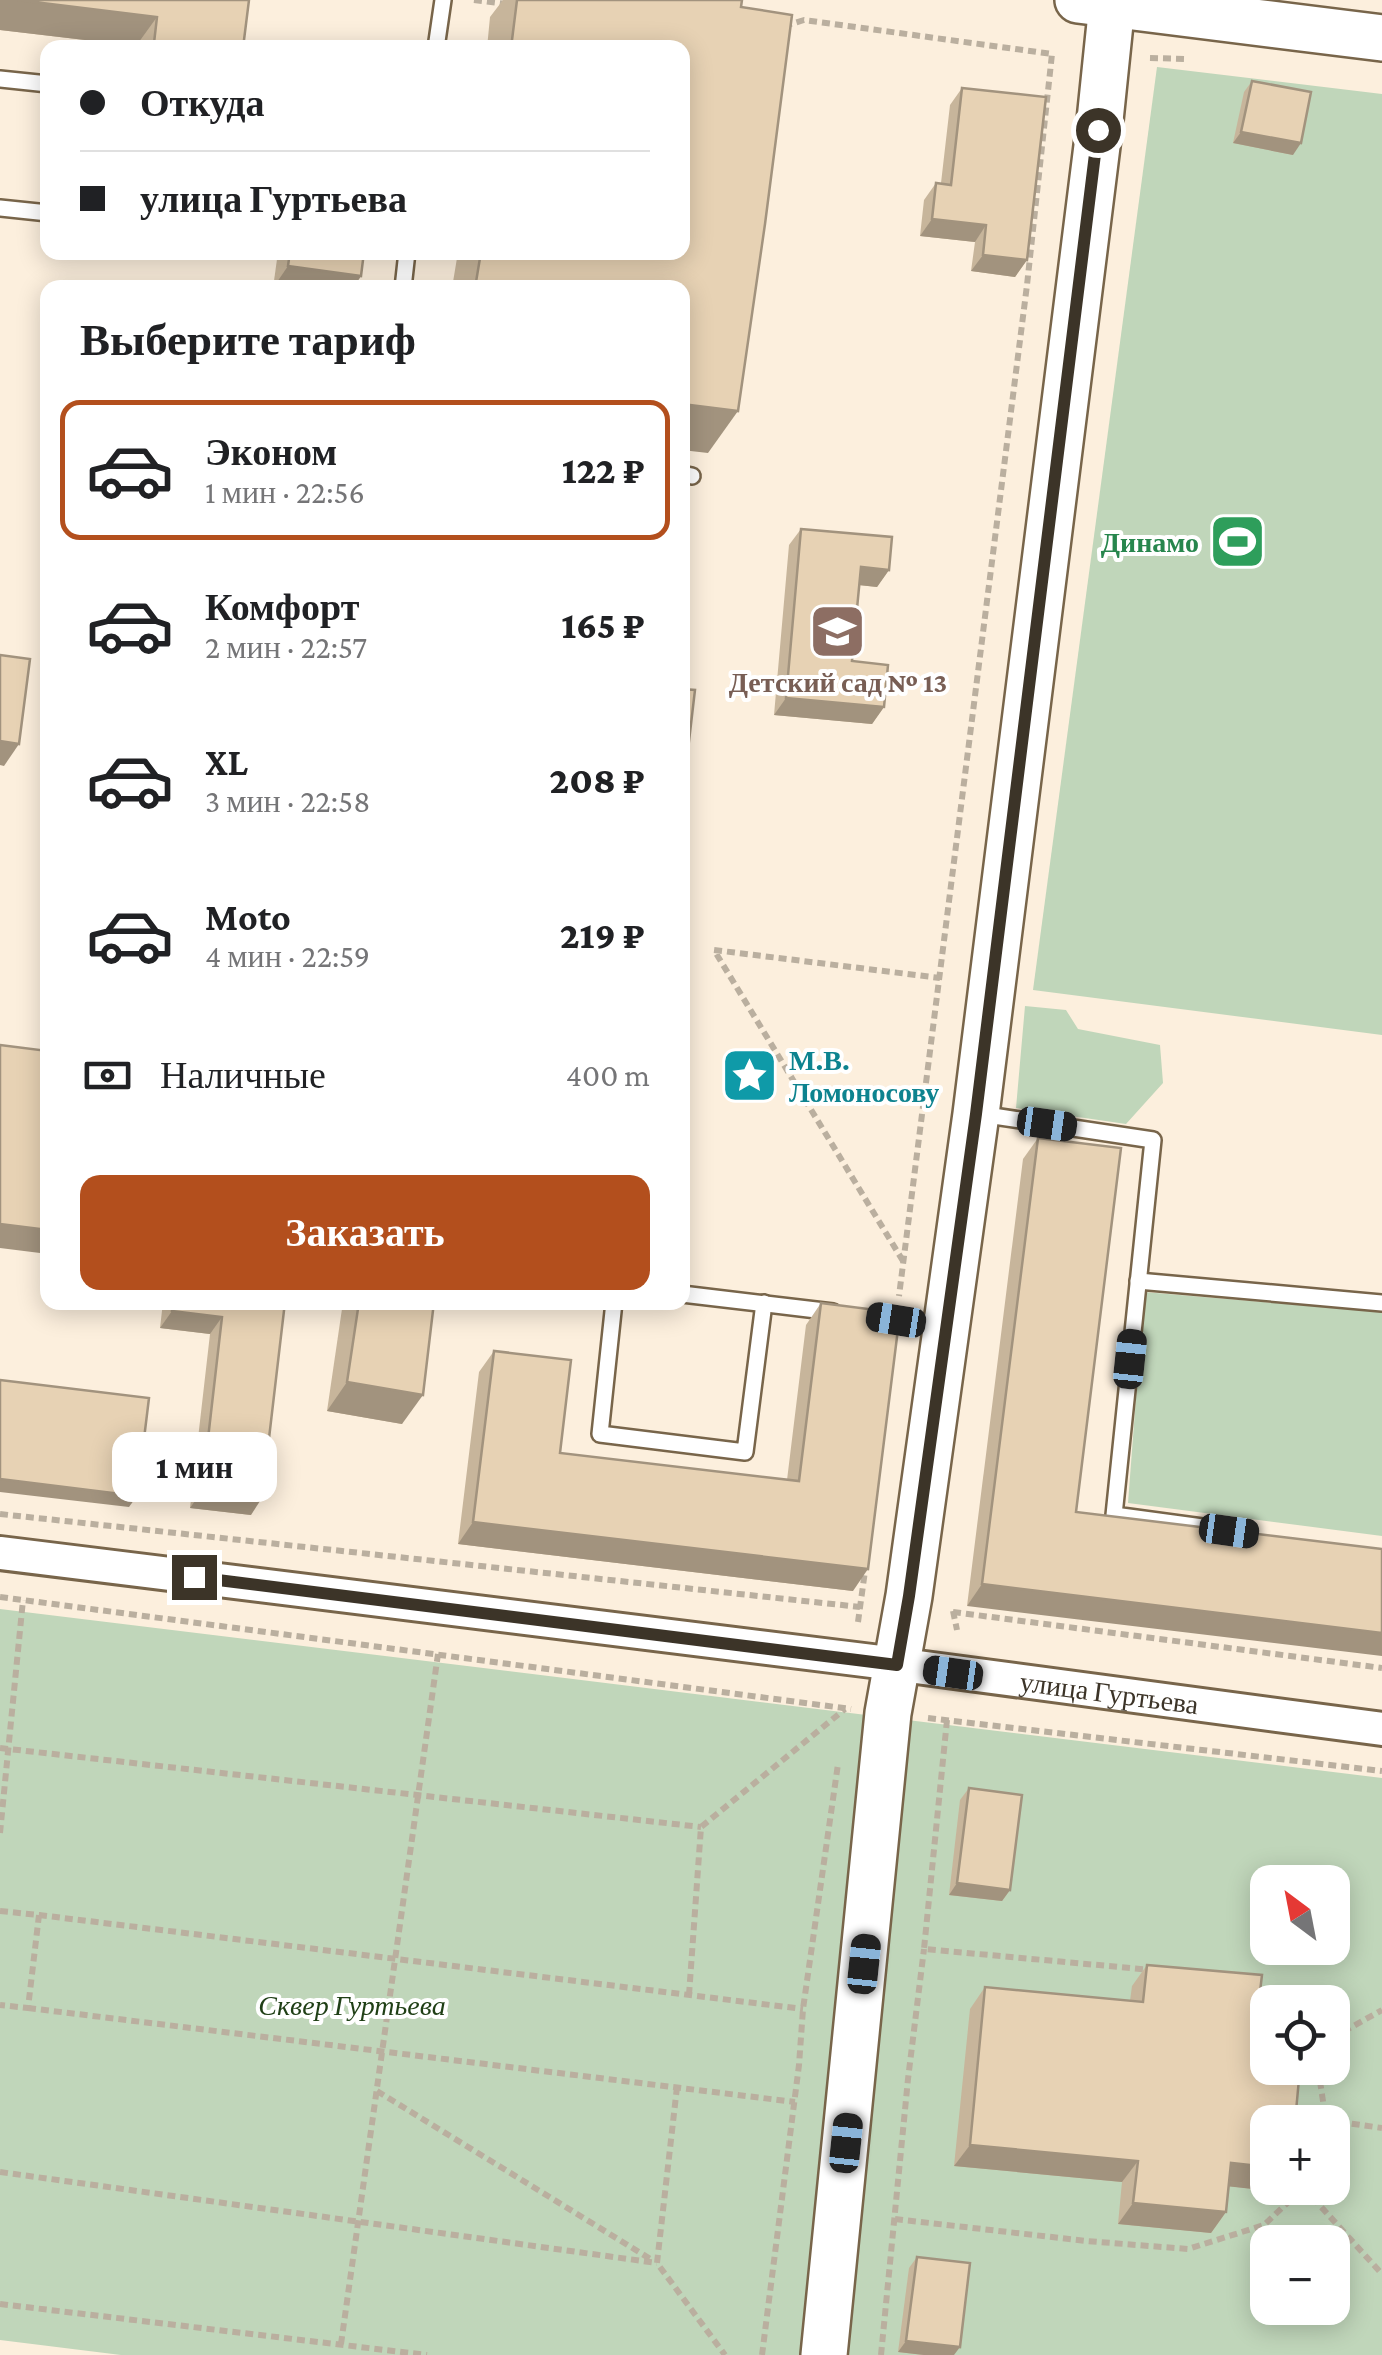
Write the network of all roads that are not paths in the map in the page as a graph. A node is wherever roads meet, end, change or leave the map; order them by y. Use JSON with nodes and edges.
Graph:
{"nodes":[{"id":1,"x":443,"y":0,"type":"edge"},
{"id":2,"x":1101,"y":1,"type":"edge"},
{"id":3,"x":1382,"y":38,"type":"edge"},
{"id":4,"x":437,"y":40,"type":"edge"},
{"id":5,"x":0,"y":79,"type":"edge"},
{"id":6,"x":40,"y":83,"type":"edge"},
{"id":7,"x":0,"y":208,"type":"edge"},
{"id":8,"x":40,"y":212,"type":"edge"},
{"id":9,"x":976,"y":1114,"type":"junction"},
{"id":10,"x":1138,"y":1281,"type":"junction"},
{"id":11,"x":690,"y":1295,"type":"edge"},
{"id":12,"x":764,"y":1303,"type":"junction"},
{"id":13,"x":1382,"y":1303,"type":"edge"},
{"id":14,"x":613,"y":1310,"type":"edge"},
{"id":15,"x":842,"y":1313,"type":"edge"},
{"id":16,"x":862,"y":1315,"type":"edge"},
{"id":17,"x":947,"y":1325,"type":"junction"},
{"id":18,"x":1248,"y":1534,"type":"edge"},
{"id":19,"x":0,"y":1553,"type":"edge"},
{"id":20,"x":897,"y":1665,"type":"junction"},
{"id":21,"x":1382,"y":1729,"type":"edge"},
{"id":22,"x":824,"y":2355,"type":"edge"}],
"edges":[{"from":1,"to":4,"type":"lane"},
{"from":2,"to":3,"type":"street"},
{"from":2,"to":9,"type":"street"},
{"from":5,"to":6,"type":"lane"},
{"from":7,"to":8,"type":"lane"},
{"from":9,"to":10,"type":"lane"},
{"from":9,"to":17,"type":"street"},
{"from":10,"to":13,"type":"lane"},
{"from":10,"to":18,"type":"lane"},
{"from":11,"to":12,"type":"lane"},
{"from":12,"to":14,"type":"lane"},
{"from":12,"to":15,"type":"lane"},
{"from":16,"to":17,"type":"lane"},
{"from":17,"to":20,"type":"street"},
{"from":19,"to":20,"type":"street","name":"улица Гуртьева"},
{"from":20,"to":21,"type":"street","name":"улица Гуртьева"},
{"from":20,"to":22,"type":"street"}]}
